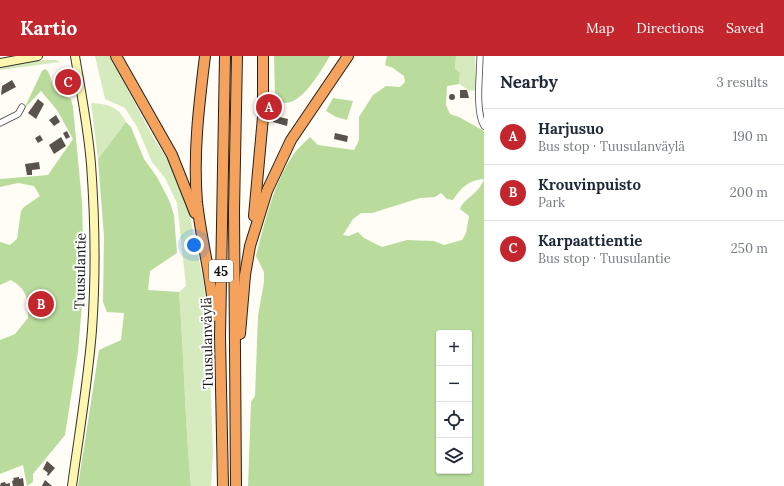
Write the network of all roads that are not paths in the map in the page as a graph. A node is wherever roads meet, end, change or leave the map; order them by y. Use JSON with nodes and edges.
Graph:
{"nodes":[{"id":1,"x":38,"y":56,"type":"edge"},
{"id":2,"x":75,"y":56,"type":"edge"},
{"id":3,"x":116,"y":56,"type":"edge"},
{"id":4,"x":204,"y":56,"type":"edge"},
{"id":5,"x":225,"y":56,"type":"edge"},
{"id":6,"x":237,"y":56,"type":"edge"},
{"id":7,"x":263,"y":56,"type":"edge"},
{"id":8,"x":348,"y":56,"type":"edge"},
{"id":9,"x":480,"y":56,"type":"edge"},
{"id":10,"x":0,"y":63,"type":"edge"},
{"id":11,"x":22,"y":107,"type":"dead end"},
{"id":12,"x":0,"y":123,"type":"edge"},
{"id":13,"x":484,"y":126,"type":"edge"},
{"id":14,"x":201,"y":231,"type":"junction"},
{"id":15,"x":250,"y":246,"type":"junction"},
{"id":16,"x":221,"y":386,"type":"junction"},
{"id":17,"x":235,"y":390,"type":"junction"},
{"id":18,"x":72,"y":486,"type":"edge"},
{"id":19,"x":223,"y":486,"type":"edge"},
{"id":20,"x":236,"y":486,"type":"edge"}],
"edges":[{"from":1,"to":10,"type":"main road"},
{"from":2,"to":18,"type":"main road","name":"Tuusulantie"},
{"from":3,"to":14,"type":"highway"},
{"from":4,"to":14,"type":"highway"},
{"from":5,"to":16,"type":"highway","name":"Tuusulanväylä","number":"45"},
{"from":6,"to":17,"type":"highway","name":"Tuusulanväylä","number":"45"},
{"from":7,"to":15,"type":"highway"},
{"from":8,"to":15,"type":"highway"},
{"from":9,"to":13,"type":"street"},
{"from":11,"to":12,"type":"street"},
{"from":14,"to":16,"type":"highway"},
{"from":15,"to":17,"type":"highway"},
{"from":16,"to":19,"type":"highway","name":"Tuusulanväylä","number":"45"},
{"from":17,"to":20,"type":"highway","name":"Tuusulanväylä","number":"45"}]}
